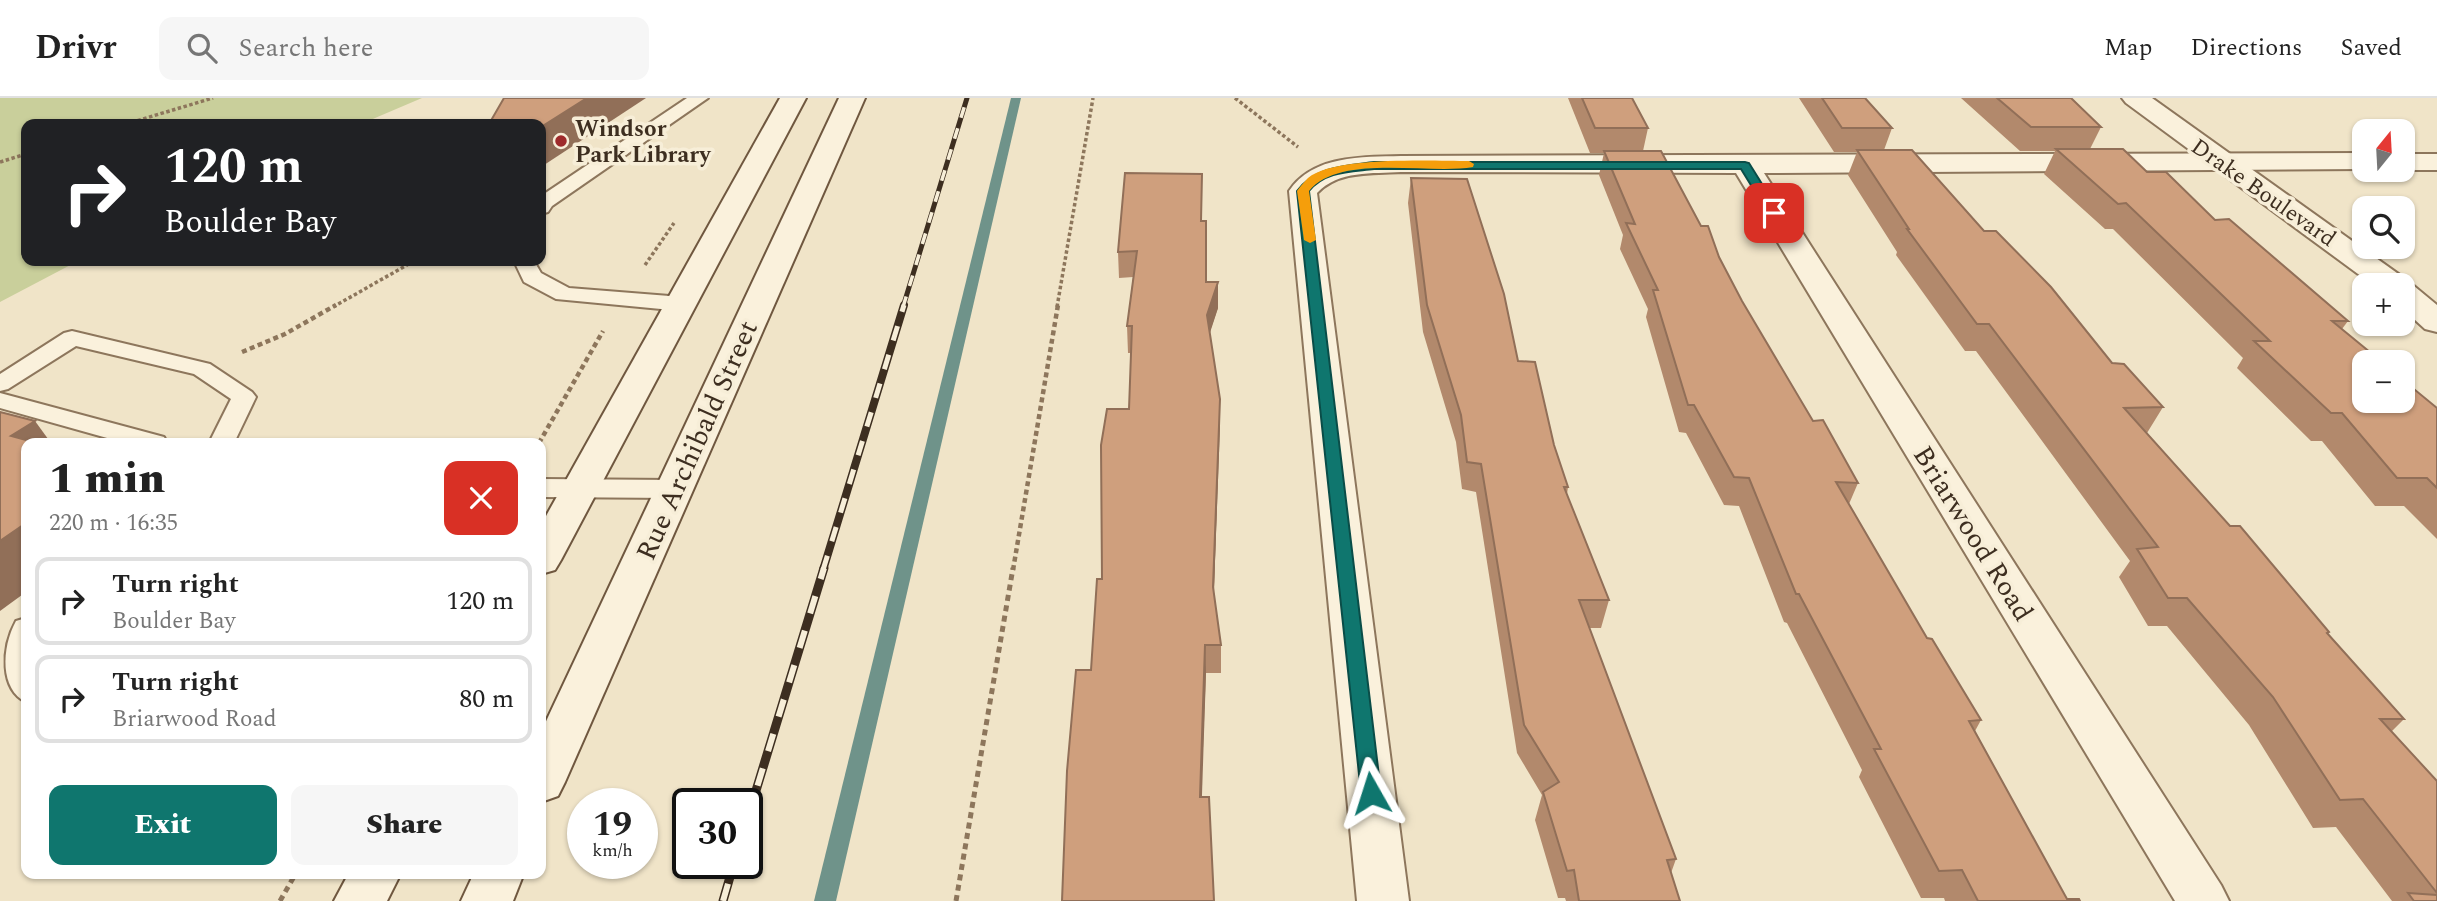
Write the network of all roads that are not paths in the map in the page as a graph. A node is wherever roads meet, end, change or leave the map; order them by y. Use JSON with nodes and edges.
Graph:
{"nodes":[{"id":1,"x":699,"y":98,"type":"edge"},
{"id":2,"x":793,"y":98,"type":"edge"},
{"id":3,"x":852,"y":98,"type":"edge"},
{"id":4,"x":2135,"y":98,"type":"edge"},
{"id":5,"x":2220,"y":161,"type":"junction"},
{"id":6,"x":2352,"y":161,"type":"edge"},
{"id":7,"x":2415,"y":162,"type":"edge"},
{"id":8,"x":2437,"y":162,"type":"edge"},
{"id":9,"x":1745,"y":165,"type":"junction"},
{"id":10,"x":546,"y":201,"type":"edge"},
{"id":11,"x":526,"y":266,"type":"edge"},
{"id":12,"x":2376,"y":273,"type":"edge"},
{"id":13,"x":2415,"y":303,"type":"edge"},
{"id":14,"x":681,"y":304,"type":"junction"},
{"id":15,"x":2437,"y":322,"type":"edge"},
{"id":16,"x":0,"y":384,"type":"edge"},
{"id":17,"x":0,"y":400,"type":"edge"},
{"id":18,"x":137,"y":438,"type":"edge"},
{"id":19,"x":224,"y":438,"type":"edge"},
{"id":20,"x":546,"y":488,"type":"edge"},
{"id":21,"x":579,"y":488,"type":"junction"},
{"id":22,"x":674,"y":489,"type":"junction"},
{"id":23,"x":546,"y":550,"type":"edge"},
{"id":24,"x":21,"y":644,"type":"edge"},
{"id":25,"x":21,"y":683,"type":"edge"},
{"id":26,"x":546,"y":771,"type":"edge"},
{"id":27,"x":373,"y":879,"type":"edge"},
{"id":28,"x":496,"y":879,"type":"edge"},
{"id":29,"x":360,"y":901,"type":"edge"},
{"id":30,"x":487,"y":901,"type":"edge"},
{"id":31,"x":1383,"y":901,"type":"edge"},
{"id":32,"x":2203,"y":901,"type":"edge"}],
"edges":[{"from":1,"to":10,"type":"lane"},
{"from":2,"to":14,"type":"street"},
{"from":3,"to":22,"type":"street","name":"Rue Archibald Street"},
{"from":4,"to":5,"type":"street","name":"Drake Boulevard"},
{"from":5,"to":6,"type":"street"},
{"from":5,"to":9,"type":"street"},
{"from":5,"to":12,"type":"street","name":"Drake Boulevard"},
{"from":7,"to":8,"type":"street"},
{"from":9,"to":31,"type":"street"},
{"from":9,"to":32,"type":"street","name":"Briarwood Road"},
{"from":11,"to":14,"type":"lane"},
{"from":13,"to":15,"type":"street"},
{"from":14,"to":21,"type":"street"},
{"from":16,"to":19,"type":"lane"},
{"from":17,"to":18,"type":"lane"},
{"from":20,"to":21,"type":"lane"},
{"from":21,"to":22,"type":"lane"},
{"from":21,"to":23,"type":"street"},
{"from":22,"to":26,"type":"street","name":"Rue Archibald Street"},
{"from":24,"to":25,"type":"lane"},
{"from":27,"to":29,"type":"street"},
{"from":28,"to":30,"type":"street"}]}
